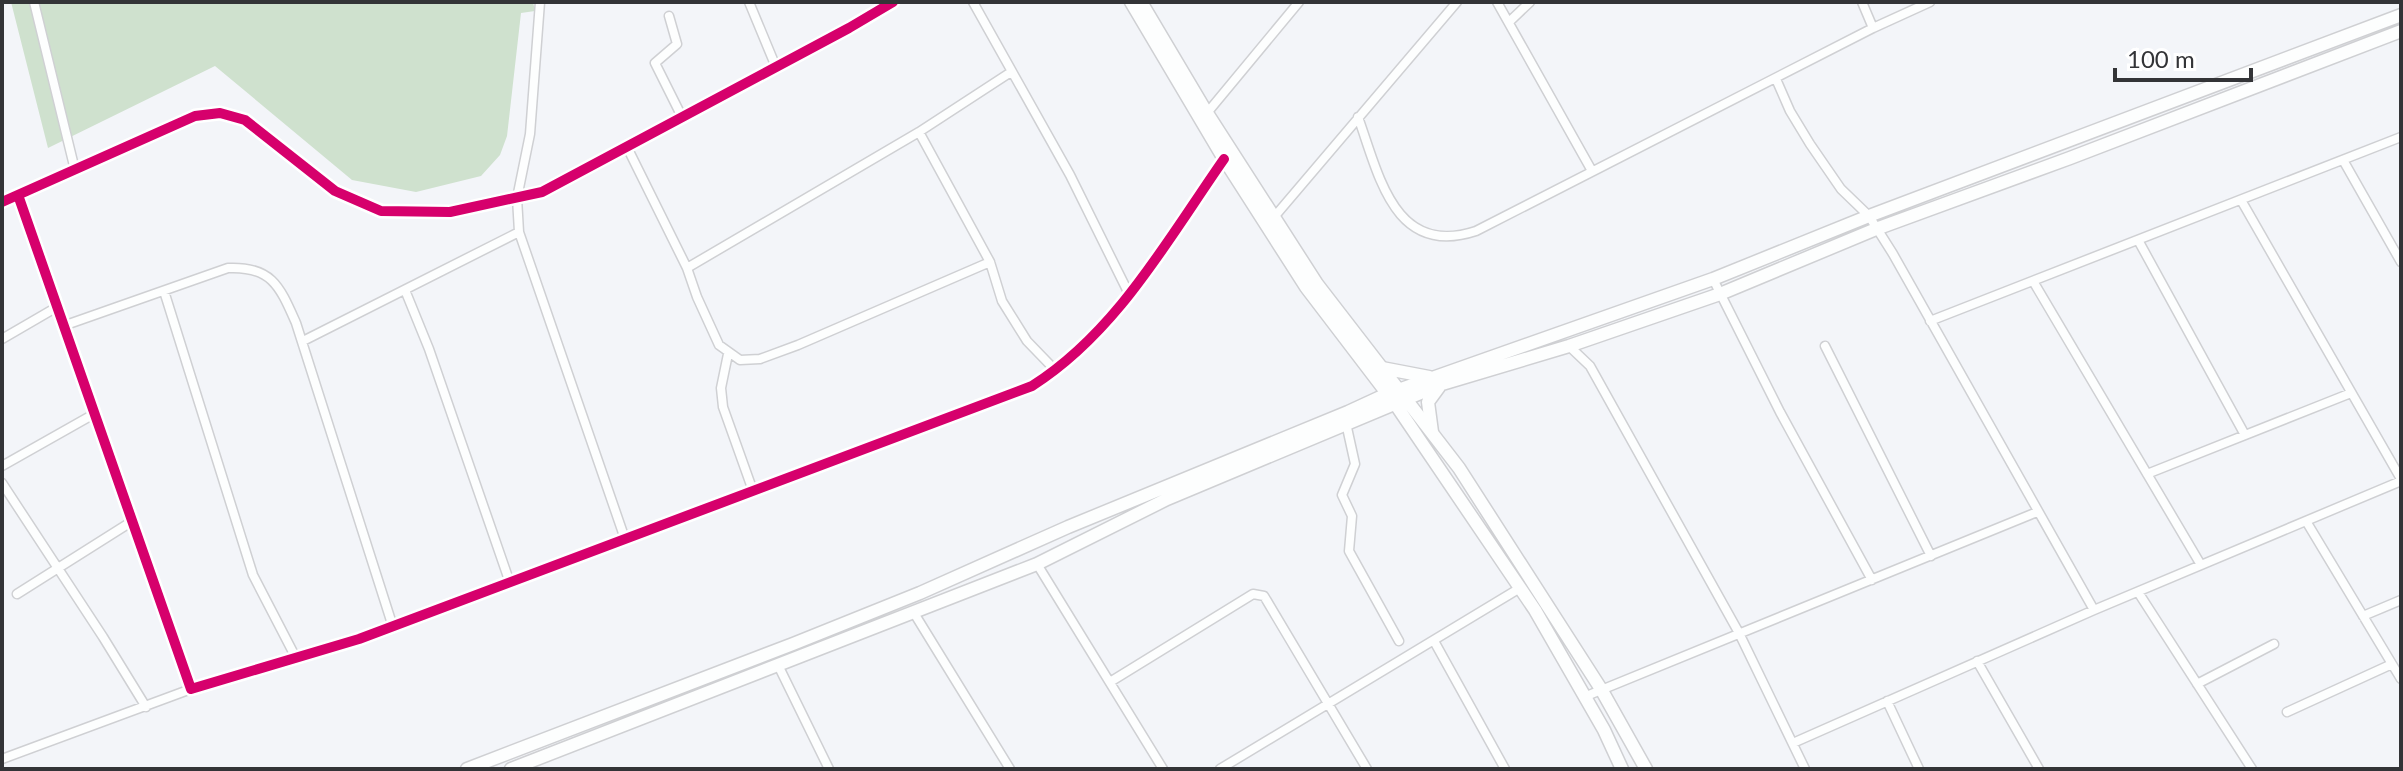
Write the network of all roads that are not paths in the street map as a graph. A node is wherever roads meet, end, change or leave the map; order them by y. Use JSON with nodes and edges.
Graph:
{"nodes":[{"id":1,"x":34,"y":2,"type":"edge"},
{"id":2,"x":540,"y":2,"type":"edge"},
{"id":3,"x":749,"y":2,"type":"edge"},
{"id":4,"x":893,"y":2,"type":"edge"},
{"id":5,"x":973,"y":2,"type":"edge"},
{"id":6,"x":1131,"y":2,"type":"edge"},
{"id":7,"x":1141,"y":2,"type":"edge"},
{"id":8,"x":1299,"y":2,"type":"edge"},
{"id":9,"x":1457,"y":2,"type":"edge"},
{"id":10,"x":1497,"y":2,"type":"edge"},
{"id":11,"x":1530,"y":2,"type":"edge"},
{"id":12,"x":1862,"y":2,"type":"edge"},
{"id":13,"x":1930,"y":2,"type":"edge"},
{"id":14,"x":2401,"y":15,"type":"edge"},
{"id":15,"x":669,"y":16,"type":"dead end"},
{"id":16,"x":1509,"y":22,"type":"junction"},
{"id":17,"x":1873,"y":28,"type":"junction"},
{"id":18,"x":2401,"y":31,"type":"edge"},
{"id":19,"x":776,"y":67,"type":"junction"},
{"id":20,"x":1011,"y":72,"type":"junction"},
{"id":21,"x":1776,"y":79,"type":"junction"},
{"id":22,"x":1207,"y":113,"type":"junction"},
{"id":23,"x":682,"y":117,"type":"junction"},
{"id":24,"x":1358,"y":117,"type":"junction"},
{"id":25,"x":919,"y":132,"type":"junction"},
{"id":26,"x":2401,"y":137,"type":"edge"},
{"id":27,"x":627,"y":147,"type":"junction"},
{"id":28,"x":1224,"y":159,"type":"junction"},
{"id":29,"x":2343,"y":160,"type":"junction"},
{"id":30,"x":75,"y":170,"type":"junction"},
{"id":31,"x":1592,"y":171,"type":"junction"},
{"id":32,"x":18,"y":195,"type":"junction"},
{"id":33,"x":517,"y":198,"type":"junction"},
{"id":34,"x":2241,"y":200,"type":"junction"},
{"id":35,"x":2,"y":202,"type":"edge"},
{"id":36,"x":1275,"y":216,"type":"junction"},
{"id":37,"x":1869,"y":216,"type":"junction"},
{"id":38,"x":1876,"y":229,"type":"junction"},
{"id":39,"x":519,"y":232,"type":"junction"},
{"id":40,"x":2138,"y":240,"type":"junction"},
{"id":41,"x":990,"y":262,"type":"junction"},
{"id":42,"x":2401,"y":262,"type":"edge"},
{"id":43,"x":687,"y":268,"type":"junction"},
{"id":44,"x":1713,"y":279,"type":"junction"},
{"id":45,"x":2033,"y":281,"type":"junction"},
{"id":46,"x":405,"y":290,"type":"junction"},
{"id":47,"x":164,"y":291,"type":"junction"},
{"id":48,"x":1129,"y":294,"type":"junction"},
{"id":49,"x":1720,"y":294,"type":"junction"},
{"id":50,"x":57,"y":307,"type":"junction"},
{"id":51,"x":1930,"y":321,"type":"junction"},
{"id":52,"x":63,"y":326,"type":"junction"},
{"id":53,"x":2,"y":339,"type":"edge"},
{"id":54,"x":303,"y":341,"type":"junction"},
{"id":55,"x":1569,"y":346,"type":"junction"},
{"id":56,"x":1825,"y":346,"type":"dead end"},
{"id":57,"x":728,"y":354,"type":"junction"},
{"id":58,"x":1382,"y":368,"type":"junction"},
{"id":59,"x":1056,"y":371,"type":"junction"},
{"id":60,"x":1441,"y":381,"type":"junction"},
{"id":61,"x":2351,"y":393,"type":"junction"},
{"id":62,"x":1397,"y":397,"type":"junction"},
{"id":63,"x":94,"y":414,"type":"junction"},
{"id":64,"x":1346,"y":423,"type":"junction"},
{"id":65,"x":1432,"y":432,"type":"junction"},
{"id":66,"x":2245,"y":435,"type":"junction"},
{"id":67,"x":2,"y":466,"type":"edge"},
{"id":68,"x":2147,"y":474,"type":"junction"},
{"id":69,"x":2401,"y":480,"type":"edge"},
{"id":70,"x":2,"y":483,"type":"edge"},
{"id":71,"x":753,"y":491,"type":"junction"},
{"id":72,"x":2037,"y":512,"type":"junction"},
{"id":73,"x":2306,"y":521,"type":"junction"},
{"id":74,"x":131,"y":522,"type":"junction"},
{"id":75,"x":625,"y":539,"type":"junction"},
{"id":76,"x":1931,"y":556,"type":"junction"},
{"id":77,"x":1037,"y":564,"type":"junction"},
{"id":78,"x":2201,"y":565,"type":"junction"},
{"id":79,"x":57,"y":568,"type":"junction"},
{"id":80,"x":1872,"y":580,"type":"junction"},
{"id":81,"x":510,"y":583,"type":"junction"},
{"id":82,"x":1520,"y":588,"type":"junction"},
{"id":83,"x":2138,"y":592,"type":"junction"},
{"id":84,"x":17,"y":594,"type":"dead end"},
{"id":85,"x":2401,"y":600,"type":"edge"},
{"id":86,"x":2094,"y":610,"type":"junction"},
{"id":87,"x":875,"y":611,"type":"junction"},
{"id":88,"x":914,"y":613,"type":"junction"},
{"id":89,"x":2363,"y":616,"type":"junction"},
{"id":90,"x":881,"y":625,"type":"junction"},
{"id":91,"x":393,"y":627,"type":"junction"},
{"id":92,"x":1739,"y":633,"type":"junction"},
{"id":93,"x":1399,"y":641,"type":"dead end"},
{"id":94,"x":1434,"y":641,"type":"junction"},
{"id":95,"x":2274,"y":644,"type":"dead end"},
{"id":96,"x":296,"y":658,"type":"junction"},
{"id":97,"x":1977,"y":661,"type":"junction"},
{"id":98,"x":2392,"y":664,"type":"junction"},
{"id":99,"x":778,"y":665,"type":"junction"},
{"id":100,"x":2401,"y":679,"type":"edge"},
{"id":101,"x":1110,"y":682,"type":"junction"},
{"id":102,"x":2197,"y":684,"type":"junction"},
{"id":103,"x":191,"y":689,"type":"junction"},
{"id":104,"x":1601,"y":689,"type":"junction"},
{"id":105,"x":1584,"y":697,"type":"junction"},
{"id":106,"x":1887,"y":701,"type":"junction"},
{"id":107,"x":1329,"y":704,"type":"junction"},
{"id":108,"x":146,"y":707,"type":"junction"},
{"id":109,"x":2287,"y":712,"type":"dead end"},
{"id":110,"x":1793,"y":743,"type":"junction"},
{"id":111,"x":2,"y":759,"type":"edge"},
{"id":112,"x":467,"y":769,"type":"edge"},
{"id":113,"x":511,"y":769,"type":"edge"},
{"id":114,"x":829,"y":769,"type":"edge"},
{"id":115,"x":1010,"y":769,"type":"edge"},
{"id":116,"x":1163,"y":769,"type":"edge"},
{"id":117,"x":1220,"y":769,"type":"edge"},
{"id":118,"x":1367,"y":769,"type":"edge"},
{"id":119,"x":1505,"y":769,"type":"edge"},
{"id":120,"x":1622,"y":769,"type":"edge"},
{"id":121,"x":1646,"y":769,"type":"edge"},
{"id":122,"x":1805,"y":769,"type":"edge"},
{"id":123,"x":1919,"y":769,"type":"edge"},
{"id":124,"x":2039,"y":769,"type":"edge"},
{"id":125,"x":2252,"y":769,"type":"edge"}],
"edges":[{"from":1,"to":30,"type":"street"},
{"from":2,"to":33,"type":"street"},
{"from":3,"to":19,"type":"street"},
{"from":4,"to":19,"type":"street"},
{"from":5,"to":20,"type":"street"},
{"from":6,"to":28,"type":"main road"},
{"from":7,"to":22,"type":"main road"},
{"from":8,"to":22,"type":"street"},
{"from":9,"to":24,"type":"street"},
{"from":10,"to":16,"type":"street"},
{"from":11,"to":16,"type":"street"},
{"from":12,"to":17,"type":"street"},
{"from":13,"to":17,"type":"street"},
{"from":14,"to":37,"type":"main road"},
{"from":15,"to":23,"type":"street"},
{"from":16,"to":31,"type":"street"},
{"from":17,"to":21,"type":"street"},
{"from":18,"to":38,"type":"main road"},
{"from":19,"to":23,"type":"street"},
{"from":20,"to":25,"type":"street"},
{"from":20,"to":48,"type":"street"},
{"from":21,"to":31,"type":"street"},
{"from":21,"to":37,"type":"street"},
{"from":22,"to":36,"type":"main road"},
{"from":23,"to":27,"type":"street"},
{"from":24,"to":31,"type":"street"},
{"from":24,"to":36,"type":"street"},
{"from":25,"to":41,"type":"street"},
{"from":25,"to":43,"type":"street"},
{"from":26,"to":29,"type":"street"},
{"from":27,"to":33,"type":"street"},
{"from":27,"to":43,"type":"street"},
{"from":28,"to":48,"type":"street"},
{"from":28,"to":62,"type":"main road"},
{"from":29,"to":34,"type":"street"},
{"from":29,"to":42,"type":"street"},
{"from":30,"to":32,"type":"street"},
{"from":30,"to":33,"type":"street"},
{"from":32,"to":35,"type":"street"},
{"from":32,"to":50,"type":"street"},
{"from":33,"to":39,"type":"street"},
{"from":34,"to":40,"type":"street"},
{"from":34,"to":61,"type":"street"},
{"from":36,"to":58,"type":"main road"},
{"from":37,"to":38,"type":"street"},
{"from":37,"to":44,"type":"main road"},
{"from":38,"to":49,"type":"main road"},
{"from":38,"to":51,"type":"street"},
{"from":39,"to":46,"type":"street"},
{"from":39,"to":75,"type":"street"},
{"from":40,"to":45,"type":"street"},
{"from":40,"to":66,"type":"street"},
{"from":41,"to":57,"type":"street"},
{"from":41,"to":59,"type":"street"},
{"from":43,"to":57,"type":"street"},
{"from":44,"to":49,"type":"street"},
{"from":44,"to":60,"type":"main road"},
{"from":45,"to":51,"type":"street"},
{"from":45,"to":68,"type":"street"},
{"from":46,"to":54,"type":"street"},
{"from":46,"to":81,"type":"street"},
{"from":47,"to":52,"type":"street"},
{"from":47,"to":54,"type":"street"},
{"from":47,"to":96,"type":"street"},
{"from":48,"to":59,"type":"street"},
{"from":49,"to":55,"type":"main road"},
{"from":49,"to":80,"type":"street"},
{"from":50,"to":52,"type":"street"},
{"from":50,"to":53,"type":"street"},
{"from":51,"to":72,"type":"street"},
{"from":52,"to":63,"type":"street"},
{"from":54,"to":91,"type":"street"},
{"from":55,"to":60,"type":"main road"},
{"from":55,"to":92,"type":"street"},
{"from":56,"to":76,"type":"street"},
{"from":57,"to":71,"type":"street"},
{"from":58,"to":60,"type":"main road"},
{"from":58,"to":62,"type":"main road"},
{"from":59,"to":71,"type":"street"},
{"from":60,"to":62,"type":"main road"},
{"from":60,"to":65,"type":"main road"},
{"from":61,"to":66,"type":"street"},
{"from":61,"to":69,"type":"street"},
{"from":62,"to":64,"type":"main road"},
{"from":62,"to":65,"type":"main road"},
{"from":62,"to":82,"type":"main road"},
{"from":62,"to":87,"type":"main road"},
{"from":63,"to":67,"type":"street"},
{"from":63,"to":74,"type":"street"},
{"from":64,"to":77,"type":"main road"},
{"from":64,"to":93,"type":"street"},
{"from":65,"to":104,"type":"main road"},
{"from":66,"to":68,"type":"street"},
{"from":68,"to":78,"type":"street"},
{"from":69,"to":73,"type":"street"},
{"from":70,"to":79,"type":"street"},
{"from":71,"to":75,"type":"street"},
{"from":72,"to":76,"type":"street"},
{"from":72,"to":86,"type":"street"},
{"from":73,"to":78,"type":"street"},
{"from":73,"to":89,"type":"street"},
{"from":74,"to":79,"type":"street"},
{"from":74,"to":103,"type":"street"},
{"from":75,"to":81,"type":"street"},
{"from":76,"to":80,"type":"street"},
{"from":77,"to":88,"type":"main road"},
{"from":77,"to":101,"type":"street"},
{"from":78,"to":83,"type":"street"},
{"from":79,"to":84,"type":"street"},
{"from":79,"to":108,"type":"street"},
{"from":80,"to":92,"type":"street"},
{"from":81,"to":91,"type":"street"},
{"from":82,"to":94,"type":"street"},
{"from":82,"to":105,"type":"main road"},
{"from":83,"to":86,"type":"street"},
{"from":83,"to":102,"type":"street"},
{"from":85,"to":89,"type":"street"},
{"from":86,"to":97,"type":"street"},
{"from":87,"to":90,"type":"main road"},
{"from":87,"to":112,"type":"main road"},
{"from":88,"to":90,"type":"main road"},
{"from":88,"to":115,"type":"street"},
{"from":89,"to":98,"type":"street"},
{"from":90,"to":99,"type":"main road"},
{"from":91,"to":96,"type":"street"},
{"from":92,"to":104,"type":"street"},
{"from":92,"to":110,"type":"street"},
{"from":94,"to":107,"type":"street"},
{"from":94,"to":119,"type":"street"},
{"from":95,"to":102,"type":"street"},
{"from":96,"to":103,"type":"street"},
{"from":97,"to":106,"type":"street"},
{"from":97,"to":124,"type":"street"},
{"from":98,"to":100,"type":"street"},
{"from":98,"to":109,"type":"street"},
{"from":99,"to":113,"type":"main road"},
{"from":99,"to":114,"type":"street"},
{"from":101,"to":107,"type":"street"},
{"from":101,"to":116,"type":"street"},
{"from":102,"to":125,"type":"street"},
{"from":103,"to":108,"type":"street"},
{"from":104,"to":105,"type":"street"},
{"from":104,"to":121,"type":"main road"},
{"from":105,"to":120,"type":"main road"},
{"from":106,"to":110,"type":"street"},
{"from":106,"to":123,"type":"street"},
{"from":107,"to":117,"type":"street"},
{"from":107,"to":118,"type":"street"},
{"from":108,"to":111,"type":"street"},
{"from":110,"to":122,"type":"street"}]}
